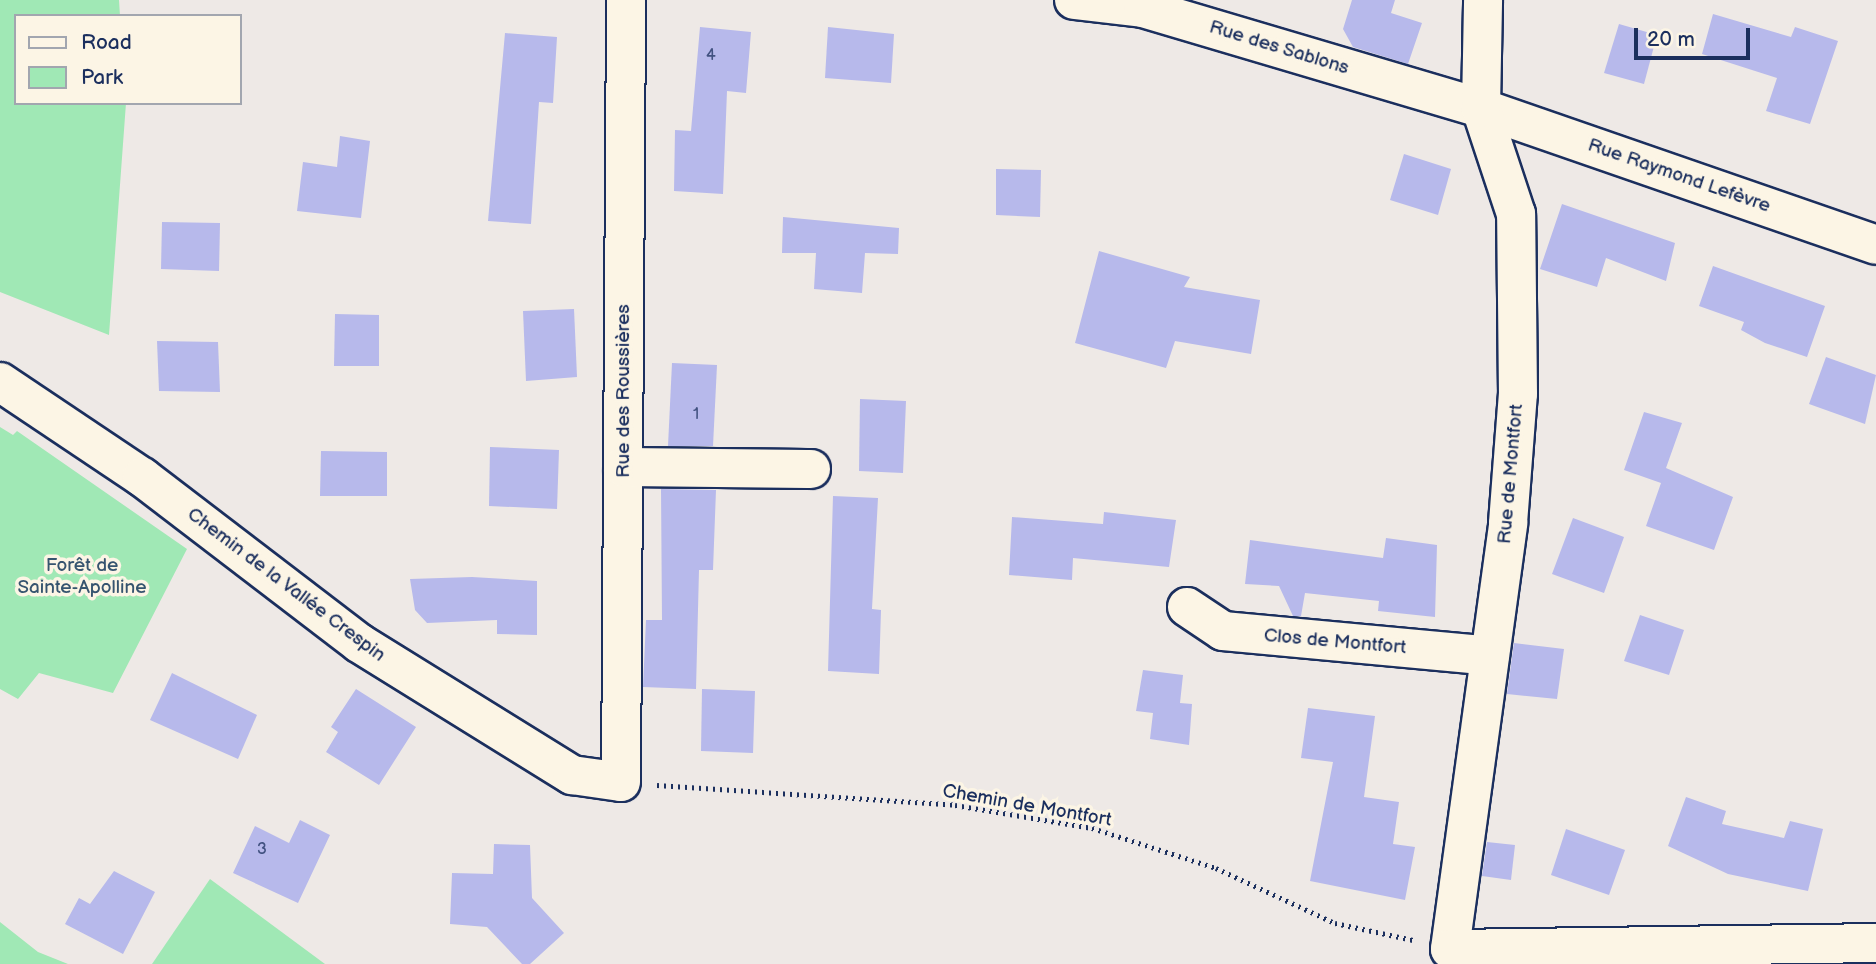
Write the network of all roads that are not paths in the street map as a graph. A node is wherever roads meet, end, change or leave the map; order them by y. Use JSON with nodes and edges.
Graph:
{"nodes":[{"id":1,"x":626,"y":0,"type":"edge"},
{"id":2,"x":1074,"y":0,"type":"edge"},
{"id":3,"x":1483,"y":0,"type":"edge"},
{"id":4,"x":1481,"y":108,"type":"junction"},
{"id":5,"x":1876,"y":245,"type":"edge"},
{"id":6,"x":0,"y":382,"type":"edge"},
{"id":7,"x":623,"y":467,"type":"junction"},
{"id":8,"x":811,"y":469,"type":"dead end"},
{"id":9,"x":1187,"y":607,"type":"dead end"},
{"id":10,"x":1490,"y":656,"type":"junction"},
{"id":11,"x":621,"y":782,"type":"joint"},
{"id":12,"x":1876,"y":943,"type":"edge"},
{"id":13,"x":1441,"y":956,"type":"edge"}],
"edges":[{"from":1,"to":7,"type":"street","name":"Rue des Roussières"},
{"from":2,"to":4,"type":"street","name":"Rue des Sablons"},
{"from":3,"to":4,"type":"street","name":"Rue de Montfort"},
{"from":4,"to":5,"type":"street","name":"Rue Raymond Lefèvre"},
{"from":4,"to":10,"type":"street","name":"Rue de Montfort"},
{"from":6,"to":11,"type":"street","name":"Chemin de la Vallée Crespin"},
{"from":7,"to":8,"type":"street"},
{"from":7,"to":11,"type":"street","name":"Rue des Roussières"},
{"from":9,"to":10,"type":"street","name":"Clos de Montfort"},
{"from":10,"to":13,"type":"street","name":"Rue de Montfort"},
{"from":12,"to":13,"type":"street"}]}
